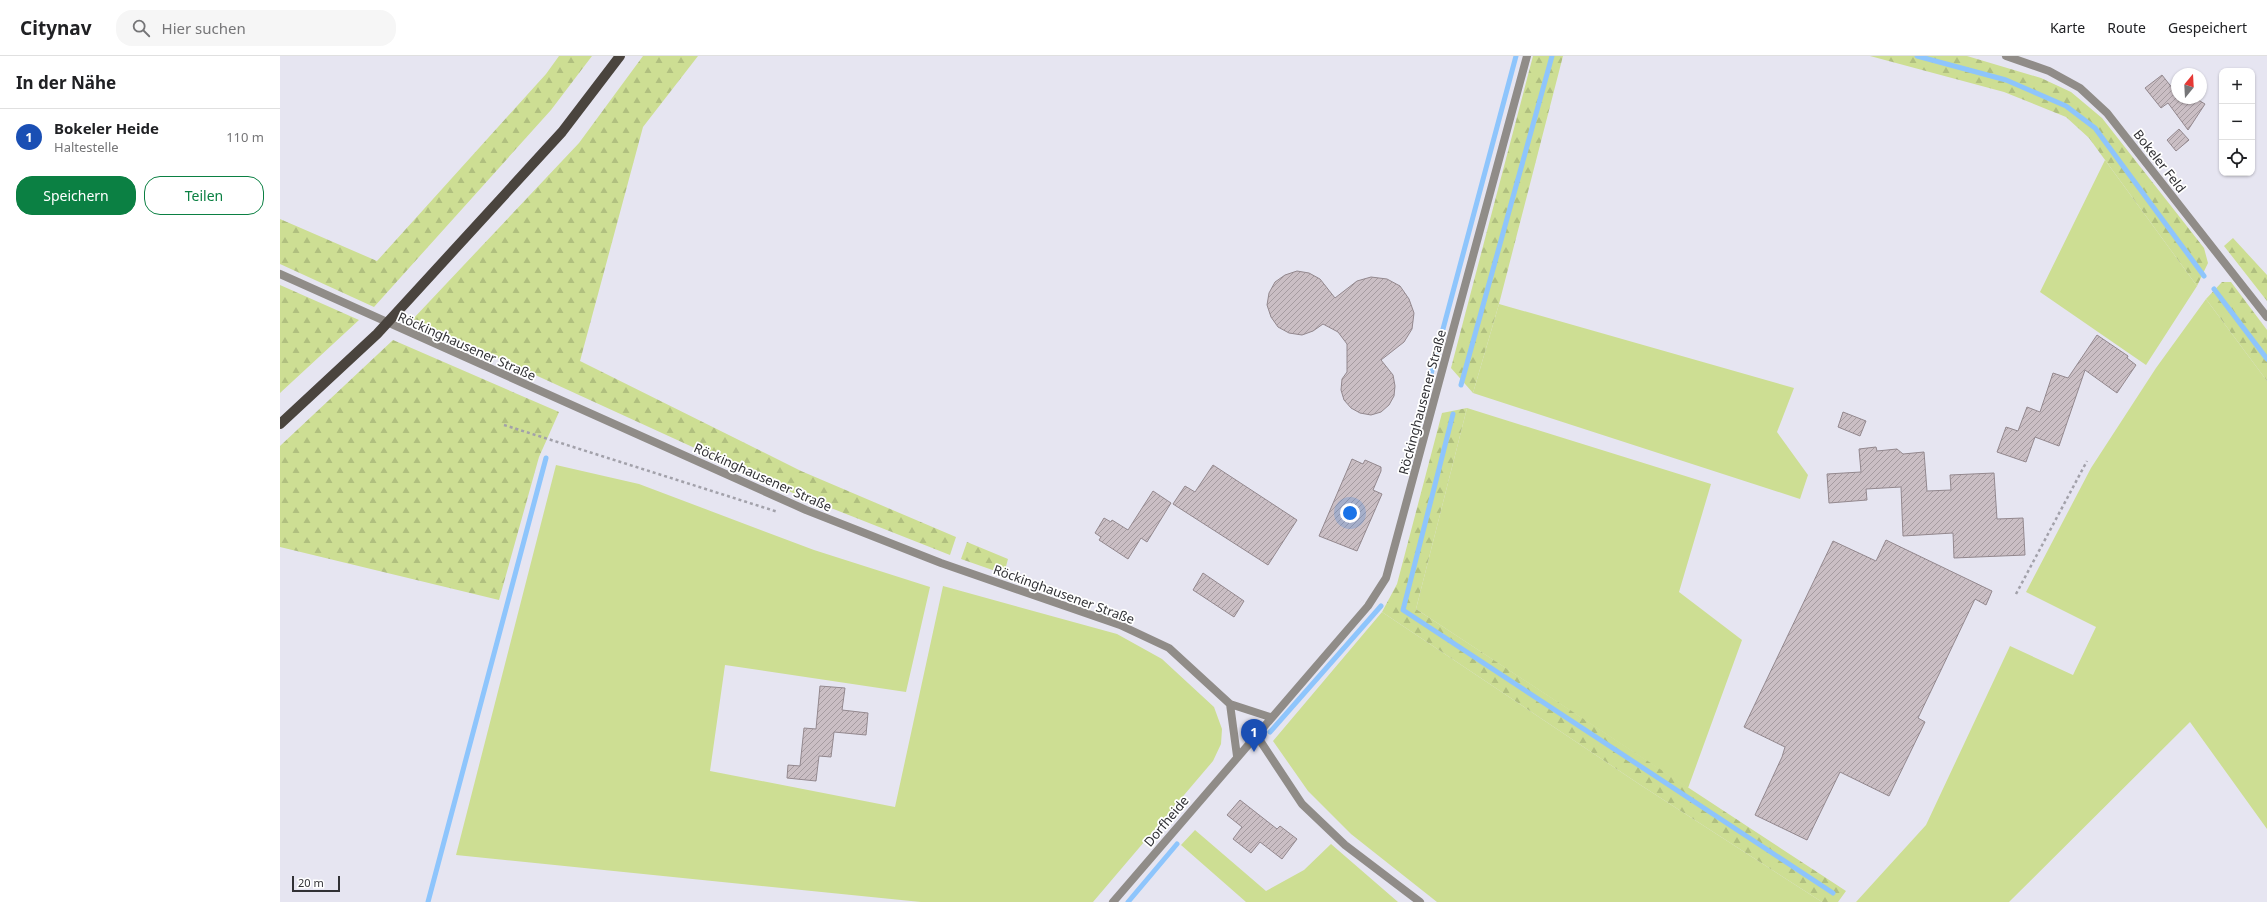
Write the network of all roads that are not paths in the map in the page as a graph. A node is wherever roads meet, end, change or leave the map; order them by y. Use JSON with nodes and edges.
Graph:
{"nodes":[{"id":1,"x":620,"y":56,"type":"edge"},
{"id":2,"x":1526,"y":56,"type":"edge"},
{"id":3,"x":2006,"y":56,"type":"edge"},
{"id":4,"x":281,"y":275,"type":"edge"},
{"id":5,"x":2267,"y":317,"type":"edge"},
{"id":6,"x":280,"y":424,"type":"edge"},
{"id":7,"x":1230,"y":704,"type":"junction"},
{"id":8,"x":1270,"y":718,"type":"junction"},
{"id":9,"x":1257,"y":736,"type":"junction"},
{"id":10,"x":1237,"y":756,"type":"junction"},
{"id":11,"x":1114,"y":902,"type":"edge"},
{"id":12,"x":1420,"y":902,"type":"edge"}],
"edges":[{"from":1,"to":6,"type":"main road"},
{"from":2,"to":8,"type":"street","name":"Röckinghausener Straße"},
{"from":3,"to":5,"type":"street","name":"Bokeler Feld"},
{"from":4,"to":7,"type":"street","name":"Röckinghausener Straße"},
{"from":7,"to":8,"type":"street","name":"Röckinghausener Straße"},
{"from":7,"to":10,"type":"street"},
{"from":8,"to":9,"type":"street","name":"Röckinghausener Straße"},
{"from":9,"to":10,"type":"street","name":"Röckinghausener Straße"},
{"from":9,"to":12,"type":"street"},
{"from":10,"to":11,"type":"street","name":"Dorfheide"}]}
